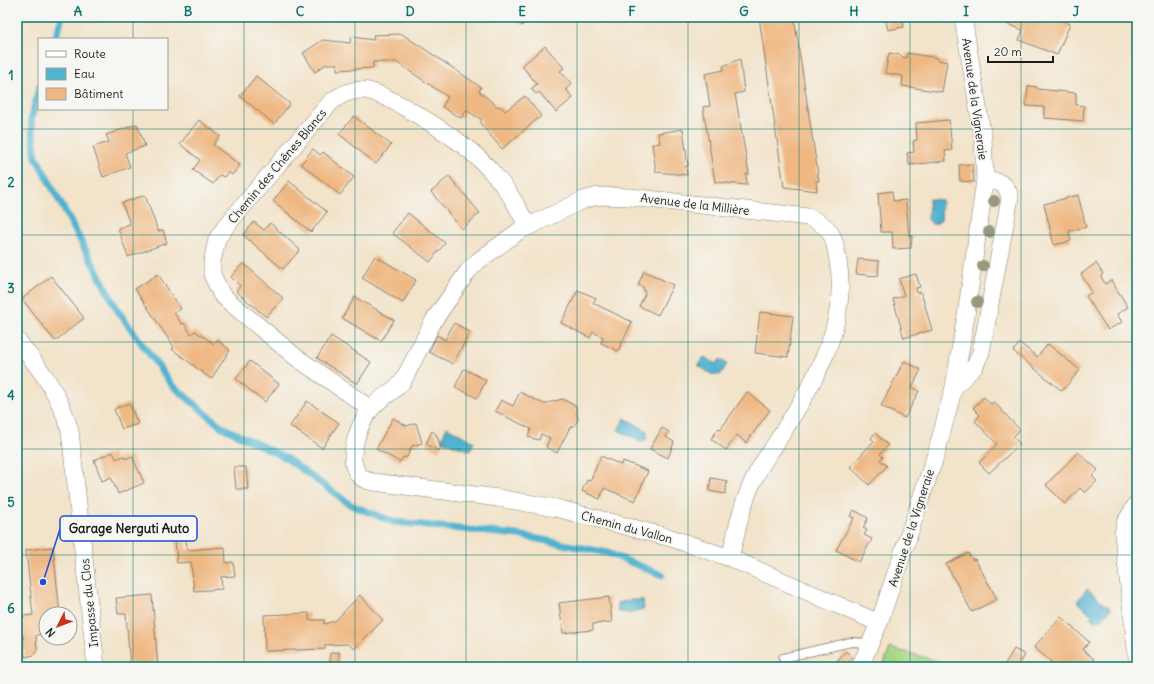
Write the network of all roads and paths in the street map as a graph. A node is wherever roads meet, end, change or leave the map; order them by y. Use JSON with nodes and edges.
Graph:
{"nodes":[{"id":1,"x":963,"y":17,"type":"edge"},
{"id":2,"x":985,"y":180,"type":"junction"},
{"id":3,"x":528,"y":227,"type":"junction"},
{"id":4,"x":17,"y":340,"type":"edge"},
{"id":5,"x":954,"y":387,"type":"junction"},
{"id":6,"x":371,"y":409,"type":"junction"},
{"id":7,"x":361,"y":478,"type":"joint"},
{"id":8,"x":1137,"y":503,"type":"edge"},
{"id":9,"x":730,"y":558,"type":"junction"},
{"id":10,"x":879,"y":623,"type":"junction"},
{"id":11,"x":870,"y":644,"type":"junction"},
{"id":12,"x":1137,"y":657,"type":"edge"},
{"id":13,"x":783,"y":658,"type":"dead end"},
{"id":14,"x":96,"y":667,"type":"edge"},
{"id":15,"x":860,"y":667,"type":"edge"}],
"edges":[{"from":1,"to":2,"type":"street","name":"Avenue de la Vigneraie"},
{"from":2,"to":5,"type":"street","name":"Avenue de la Vigneraie"},
{"from":2,"to":5,"type":"street","name":"Avenue de la Vigneraie"},
{"from":3,"to":6,"type":"street","name":"Avenue de la Millière"},
{"from":3,"to":6,"type":"street","name":"Chemin des Chênes Blancs"},
{"from":3,"to":9,"type":"street","name":"Avenue de la Millière"},
{"from":4,"to":14,"type":"street","name":"Impasse du Clos"},
{"from":5,"to":10,"type":"street","name":"Avenue de la Vigneraie"},
{"from":6,"to":7,"type":"street","name":"Avenue de la Millière"},
{"from":7,"to":9,"type":"street","name":"Chemin du Vallon"},
{"from":8,"to":12,"type":"street"},
{"from":9,"to":10,"type":"street","name":"Chemin du Vallon"},
{"from":10,"to":11,"type":"street","name":"Avenue de la Vigneraie"},
{"from":11,"to":13,"type":"lane"},
{"from":11,"to":15,"type":"street","name":"Avenue de la Vigneraie"}]}
